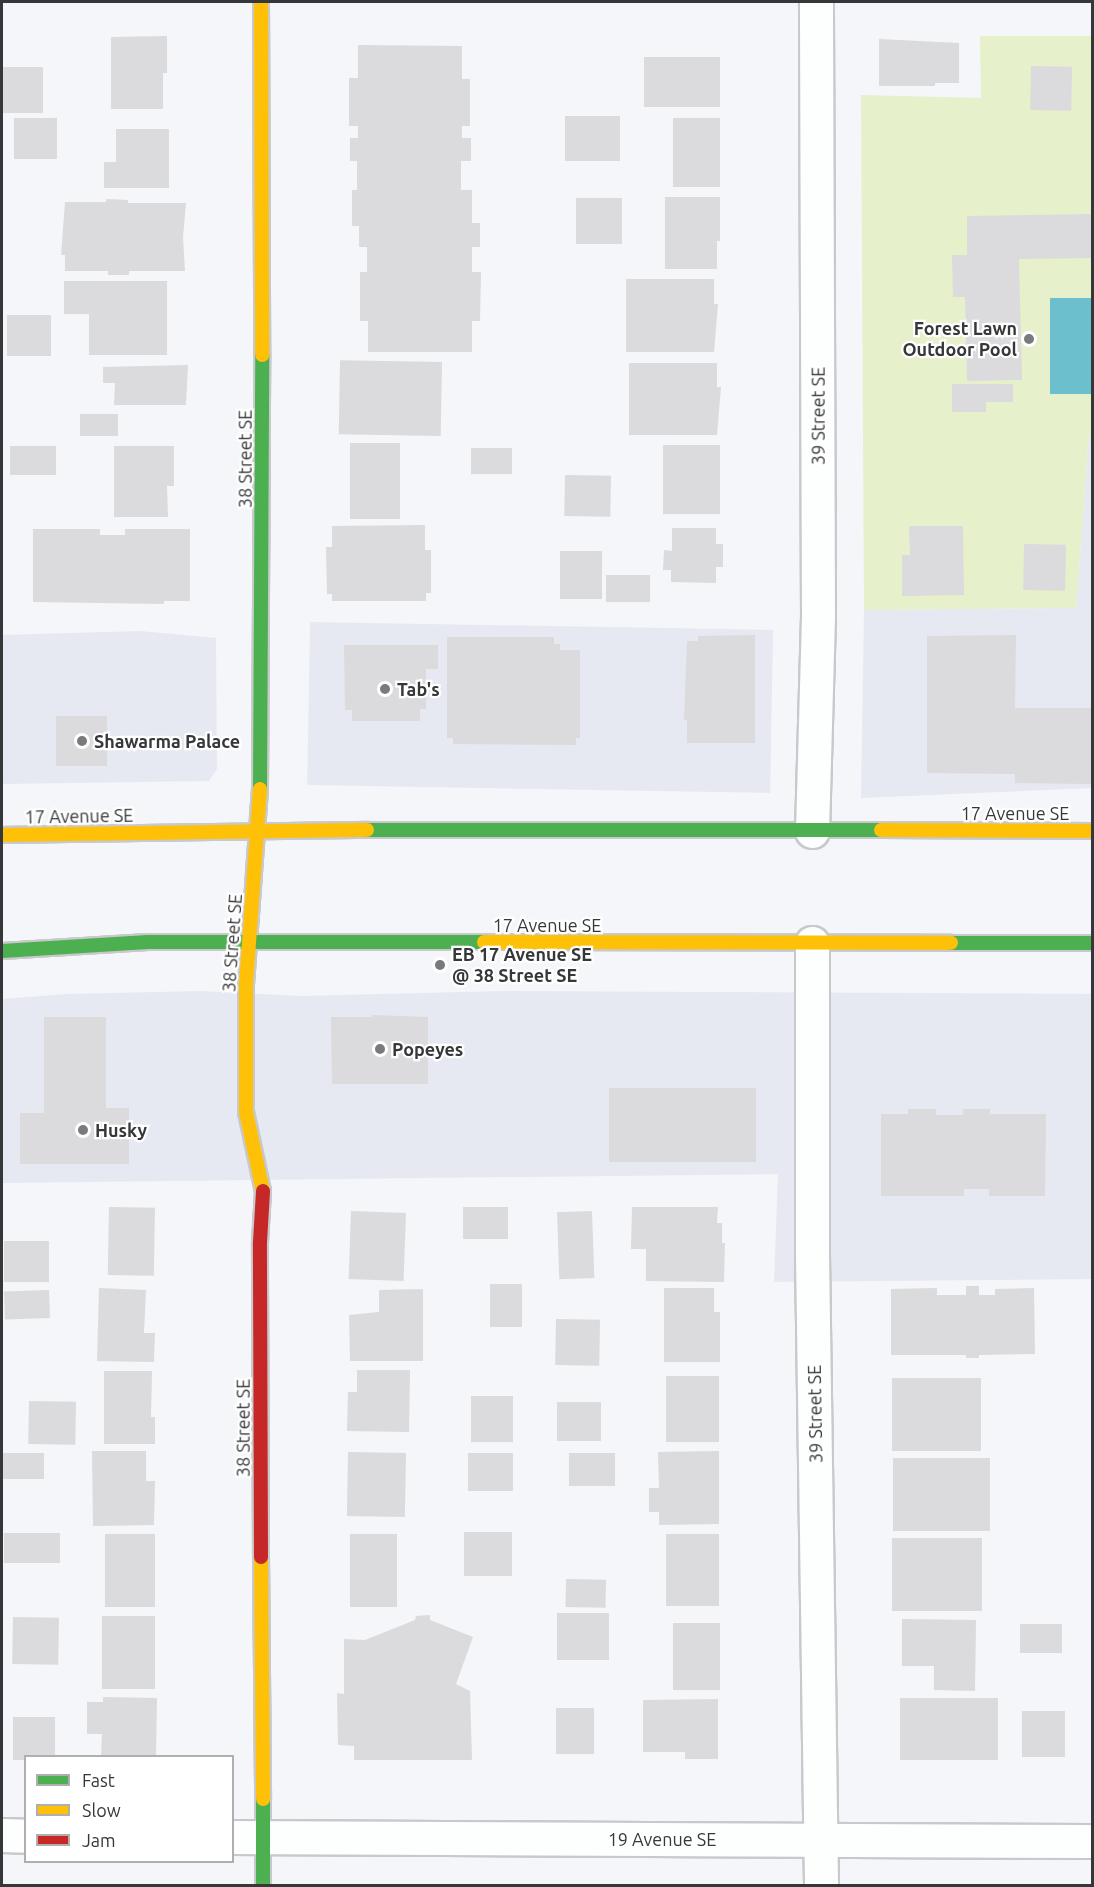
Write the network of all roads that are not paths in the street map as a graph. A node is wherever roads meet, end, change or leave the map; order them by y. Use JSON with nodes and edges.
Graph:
{"nodes":[{"id":1,"x":261,"y":2,"type":"edge"},
{"id":2,"x":816,"y":2,"type":"edge"},
{"id":3,"x":812,"y":831,"type":"junction"},
{"id":4,"x":1092,"y":831,"type":"edge"},
{"id":5,"x":258,"y":832,"type":"junction"},
{"id":6,"x":2,"y":836,"type":"edge"},
{"id":7,"x":249,"y":943,"type":"junction"},
{"id":8,"x":812,"y":943,"type":"junction"},
{"id":9,"x":1092,"y":943,"type":"edge"},
{"id":10,"x":2,"y":951,"type":"edge"},
{"id":11,"x":2,"y":1836,"type":"edge"},
{"id":12,"x":24,"y":1836,"type":"edge"},
{"id":13,"x":248,"y":1837,"type":"edge"},
{"id":14,"x":821,"y":1840,"type":"junction"},
{"id":15,"x":1092,"y":1841,"type":"edge"},
{"id":16,"x":263,"y":1886,"type":"edge"},
{"id":17,"x":821,"y":1886,"type":"edge"}],
"edges":[{"from":1,"to":5,"type":"main road","name":"38 Street SE"},
{"from":2,"to":3,"type":"street","name":"39 Street SE"},
{"from":3,"to":4,"type":"main road","name":"17 Avenue SE"},
{"from":3,"to":5,"type":"main road","name":"17 Avenue SE"},
{"from":5,"to":6,"type":"main road","name":"17 Avenue SE"},
{"from":5,"to":7,"type":"main road","name":"38 Street SE"},
{"from":7,"to":8,"type":"main road","name":"17 Avenue SE"},
{"from":7,"to":10,"type":"main road","name":"17 Avenue SE"},
{"from":7,"to":13,"type":"main road","name":"38 Street SE"},
{"from":8,"to":9,"type":"main road","name":"17 Avenue SE"},
{"from":8,"to":14,"type":"street","name":"39 Street SE"},
{"from":11,"to":12,"type":"street"},
{"from":13,"to":14,"type":"street","name":"19 Avenue SE"},
{"from":13,"to":16,"type":"main road","name":"38 Street SE"},
{"from":14,"to":15,"type":"street","name":"19 Avenue SE"},
{"from":14,"to":17,"type":"street","name":"39 Street SE"}]}
